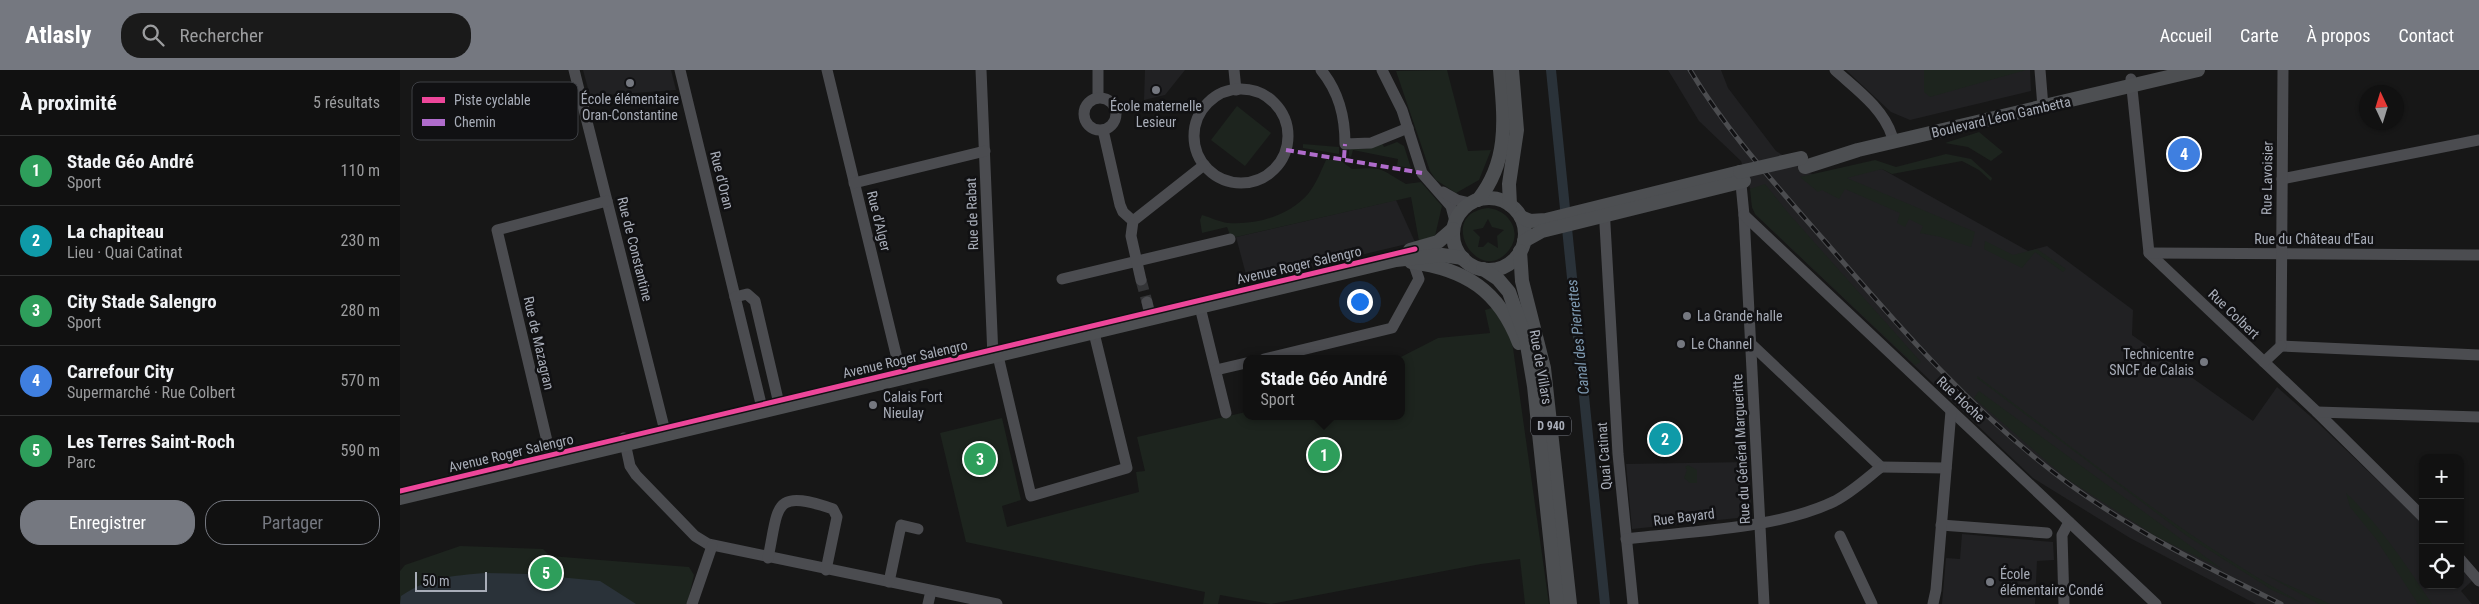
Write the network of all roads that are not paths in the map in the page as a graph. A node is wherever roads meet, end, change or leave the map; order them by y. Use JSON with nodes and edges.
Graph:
{"nodes":[{"id":1,"x":680,"y":70,"type":"edge"},
{"id":2,"x":827,"y":70,"type":"edge"},
{"id":3,"x":981,"y":70,"type":"edge"},
{"id":4,"x":1098,"y":70,"type":"edge"},
{"id":5,"x":1234,"y":70,"type":"edge"},
{"id":6,"x":1321,"y":70,"type":"edge"},
{"id":7,"x":1500,"y":70,"type":"edge"},
{"id":8,"x":1512,"y":70,"type":"edge"},
{"id":9,"x":1835,"y":70,"type":"edge"},
{"id":10,"x":2040,"y":70,"type":"edge"},
{"id":11,"x":2169,"y":70,"type":"edge"},
{"id":12,"x":2198,"y":70,"type":"edge"},
{"id":13,"x":2283,"y":70,"type":"edge"},
{"id":14,"x":1386,"y":71,"type":"edge"},
{"id":15,"x":2132,"y":82,"type":"junction"},
{"id":16,"x":578,"y":86,"type":"edge"},
{"id":17,"x":1236,"y":90,"type":"junction"},
{"id":18,"x":1098,"y":98,"type":"junction"},
{"id":19,"x":2042,"y":104,"type":"junction"},
{"id":20,"x":1408,"y":128,"type":"junction"},
{"id":21,"x":1103,"y":130,"type":"junction"},
{"id":22,"x":1892,"y":136,"type":"junction"},
{"id":23,"x":2479,"y":140,"type":"edge"},
{"id":24,"x":985,"y":151,"type":"junction"},
{"id":25,"x":1803,"y":162,"type":"junction"},
{"id":26,"x":1204,"y":165,"type":"junction"},
{"id":27,"x":1741,"y":177,"type":"junction"},
{"id":28,"x":2282,"y":179,"type":"junction"},
{"id":29,"x":854,"y":183,"type":"junction"},
{"id":30,"x":1432,"y":186,"type":"junction"},
{"id":31,"x":607,"y":201,"type":"junction"},
{"id":32,"x":1474,"y":201,"type":"junction"},
{"id":33,"x":1510,"y":205,"type":"junction"},
{"id":34,"x":1597,"y":212,"type":"junction"},
{"id":35,"x":1744,"y":215,"type":"junction"},
{"id":36,"x":1521,"y":217,"type":"junction"},
{"id":37,"x":1133,"y":221,"type":"junction"},
{"id":38,"x":1550,"y":224,"type":"junction"},
{"id":39,"x":1454,"y":225,"type":"junction"},
{"id":40,"x":1230,"y":239,"type":"dead end"},
{"id":41,"x":1522,"y":246,"type":"junction"},
{"id":42,"x":2149,"y":253,"type":"junction"},
{"id":43,"x":2282,"y":254,"type":"junction"},
{"id":44,"x":2479,"y":255,"type":"edge"},
{"id":45,"x":1463,"y":258,"type":"junction"},
{"id":46,"x":1396,"y":260,"type":"junction"},
{"id":47,"x":1137,"y":261,"type":"junction"},
{"id":48,"x":1413,"y":262,"type":"junction"},
{"id":49,"x":1483,"y":269,"type":"junction"},
{"id":50,"x":1062,"y":279,"type":"dead end"},
{"id":51,"x":1142,"y":280,"type":"tunnel mouth"},
{"id":52,"x":735,"y":297,"type":"junction"},
{"id":53,"x":1200,"y":307,"type":"junction"},
{"id":54,"x":1149,"y":311,"type":"junction"},
{"id":55,"x":1094,"y":333,"type":"junction"},
{"id":56,"x":1750,"y":343,"type":"junction"},
{"id":57,"x":2281,"y":346,"type":"junction"},
{"id":58,"x":994,"y":354,"type":"junction"},
{"id":59,"x":1281,"y":355,"type":"edge"},
{"id":60,"x":2479,"y":355,"type":"edge"},
{"id":61,"x":2264,"y":362,"type":"junction"},
{"id":62,"x":1243,"y":364,"type":"edge"},
{"id":63,"x":1216,"y":370,"type":"junction"},
{"id":64,"x":901,"y":375,"type":"junction"},
{"id":65,"x":1534,"y":386,"type":"junction"},
{"id":66,"x":780,"y":404,"type":"junction"},
{"id":67,"x":762,"y":408,"type":"junction"},
{"id":68,"x":1951,"y":411,"type":"junction"},
{"id":69,"x":2317,"y":412,"type":"junction"},
{"id":70,"x":1226,"y":413,"type":"dead end"},
{"id":71,"x":2479,"y":417,"type":"edge"},
{"id":72,"x":665,"y":432,"type":"junction"},
{"id":73,"x":624,"y":441,"type":"junction"},
{"id":74,"x":551,"y":459,"type":"junction"},
{"id":75,"x":1881,"y":467,"type":"junction"},
{"id":76,"x":1946,"y":468,"type":"junction"},
{"id":77,"x":400,"y":491,"type":"edge"},
{"id":78,"x":400,"y":498,"type":"edge"},
{"id":79,"x":2419,"y":513,"type":"edge"},
{"id":80,"x":2069,"y":522,"type":"junction"},
{"id":81,"x":1759,"y":523,"type":"junction"},
{"id":82,"x":1942,"y":525,"type":"junction"},
{"id":83,"x":918,"y":529,"type":"dead end"},
{"id":84,"x":2047,"y":533,"type":"dead end"},
{"id":85,"x":1840,"y":536,"type":"dead end"},
{"id":86,"x":1626,"y":539,"type":"junction"},
{"id":87,"x":712,"y":546,"type":"junction"},
{"id":88,"x":768,"y":558,"type":"junction"},
{"id":89,"x":2464,"y":564,"type":"edge"},
{"id":90,"x":826,"y":570,"type":"junction"},
{"id":91,"x":2479,"y":581,"type":"edge"},
{"id":92,"x":889,"y":582,"type":"junction"},
{"id":93,"x":931,"y":591,"type":"junction"},
{"id":94,"x":692,"y":604,"type":"edge"},
{"id":95,"x":928,"y":604,"type":"edge"},
{"id":96,"x":997,"y":604,"type":"edge"},
{"id":97,"x":1557,"y":604,"type":"edge"},
{"id":98,"x":1570,"y":604,"type":"edge"},
{"id":99,"x":1633,"y":604,"type":"edge"},
{"id":100,"x":1764,"y":604,"type":"edge"},
{"id":101,"x":1872,"y":604,"type":"edge"},
{"id":102,"x":1933,"y":604,"type":"edge"},
{"id":103,"x":2064,"y":604,"type":"edge"},
{"id":104,"x":2156,"y":604,"type":"edge"}],
"edges":[{"from":1,"to":52,"type":"street","name":"Rue d'Oran"},
{"from":2,"to":29,"type":"street","name":"Rue d'Alger"},
{"from":3,"to":24,"type":"street","name":"Rue de Rabat"},
{"from":4,"to":18,"type":"street"},
{"from":5,"to":17,"type":"street"},
{"from":6,"to":20,"type":"street"},
{"from":7,"to":32,"type":"main road"},
{"from":8,"to":33,"type":"main road"},
{"from":9,"to":22,"type":"street"},
{"from":10,"to":19,"type":"street"},
{"from":11,"to":15,"type":"main road","name":"Boulevard Léon Gambetta"},
{"from":12,"to":15,"type":"main road","name":"Boulevard Léon Gambetta"},
{"from":13,"to":28,"type":"street","name":"Rue Lavoisier"},
{"from":14,"to":20,"type":"street"},
{"from":15,"to":19,"type":"main road","name":"Boulevard Léon Gambetta"},
{"from":15,"to":42,"type":"street"},
{"from":16,"to":31,"type":"street","name":"Rue de Constantine"},
{"from":17,"to":26,"type":"street"},
{"from":17,"to":26,"type":"street"},
{"from":18,"to":21,"type":"street"},
{"from":18,"to":21,"type":"street"},
{"from":19,"to":22,"type":"main road","name":"Boulevard Léon Gambetta"},
{"from":19,"to":25,"type":"main road","name":"Boulevard Léon Gambetta"},
{"from":20,"to":30,"type":"street"},
{"from":21,"to":37,"type":"street"},
{"from":22,"to":25,"type":"main road","name":"Boulevard Léon Gambetta"},
{"from":23,"to":28,"type":"street"},
{"from":24,"to":29,"type":"street"},
{"from":24,"to":58,"type":"street","name":"Rue de Rabat"},
{"from":25,"to":27,"type":"main road","bridge":true},
{"from":26,"to":37,"type":"street"},
{"from":27,"to":34,"type":"main road"},
{"from":27,"to":35,"type":"street","name":"Rue du Général Margueritte"},
{"from":28,"to":43,"type":"street","name":"Rue Lavoisier"},
{"from":29,"to":64,"type":"street","name":"Rue d'Alger"},
{"from":30,"to":32,"type":"street"},
{"from":30,"to":39,"type":"street"},
{"from":31,"to":72,"type":"street","name":"Rue de Constantine"},
{"from":31,"to":74,"type":"street","name":"Rue de Mazagran"},
{"from":32,"to":33,"type":"main road"},
{"from":32,"to":39,"type":"main road"},
{"from":33,"to":36,"type":"main road"},
{"from":34,"to":38,"type":"main road"},
{"from":34,"to":86,"type":"street","name":"Quai Catinat"},
{"from":35,"to":56,"type":"street","name":"Rue du Général Margueritte"},
{"from":35,"to":68,"type":"street","name":"Rue Hoche"},
{"from":36,"to":38,"type":"main road"},
{"from":36,"to":41,"type":"main road"},
{"from":37,"to":47,"type":"street"},
{"from":38,"to":41,"type":"main road"},
{"from":39,"to":45,"type":"main road"},
{"from":39,"to":54,"type":"main road","name":"Avenue Roger Salengro"},
{"from":40,"to":47,"type":"street"},
{"from":41,"to":49,"type":"main road"},
{"from":41,"to":98,"type":"main road","name":"Rue de Villars","number":"D 940"},
{"from":42,"to":43,"type":"street","name":"Rue du Château d'Eau"},
{"from":42,"to":61,"type":"street","name":"Rue Colbert"},
{"from":43,"to":44,"type":"street","name":"Rue du Château d'Eau"},
{"from":43,"to":57,"type":"street","name":"Rue Lavoisier"},
{"from":45,"to":46,"type":"main road","name":"Avenue Roger Salengro"},
{"from":45,"to":49,"type":"main road"},
{"from":46,"to":48,"type":"main road"},
{"from":46,"to":53,"type":"main road","name":"Avenue Roger Salengro"},
{"from":47,"to":50,"type":"street"},
{"from":47,"to":51,"type":"street"},
{"from":48,"to":59,"type":"street"},
{"from":48,"to":65,"type":"main road"},
{"from":49,"to":65,"type":"main road","name":"Rue de Villars","number":"D 940"},
{"from":52,"to":66,"type":"street"},
{"from":52,"to":67,"type":"street","name":"Rue d'Oran"},
{"from":53,"to":54,"type":"main road","name":"Avenue Roger Salengro"},
{"from":53,"to":63,"type":"street"},
{"from":54,"to":55,"type":"main road","name":"Avenue Roger Salengro"},
{"from":54,"to":58,"type":"main road","name":"Avenue Roger Salengro"},
{"from":55,"to":58,"type":"main road","name":"Avenue Roger Salengro"},
{"from":55,"to":58,"type":"street","name":"Rue de Rabat"},
{"from":56,"to":75,"type":"street"},
{"from":56,"to":81,"type":"street","name":"Rue du Général Margueritte"},
{"from":57,"to":60,"type":"street"},
{"from":57,"to":61,"type":"street"},
{"from":58,"to":64,"type":"main road","name":"Avenue Roger Salengro"},
{"from":61,"to":69,"type":"street","name":"Rue Colbert"},
{"from":62,"to":63,"type":"street"},
{"from":63,"to":70,"type":"street"},
{"from":64,"to":66,"type":"main road","name":"Avenue Roger Salengro"},
{"from":65,"to":97,"type":"main road","name":"Rue de Villars","number":"D 940"},
{"from":66,"to":67,"type":"main road","name":"Avenue Roger Salengro"},
{"from":67,"to":72,"type":"main road","name":"Avenue Roger Salengro"},
{"from":68,"to":76,"type":"street"},
{"from":68,"to":80,"type":"street","name":"Rue Hoche"},
{"from":69,"to":71,"type":"street"},
{"from":69,"to":79,"type":"street","name":"Rue Colbert"},
{"from":72,"to":73,"type":"main road","name":"Avenue Roger Salengro"},
{"from":73,"to":74,"type":"main road","name":"Avenue Roger Salengro"},
{"from":73,"to":87,"type":"street"},
{"from":74,"to":77,"type":"main road","name":"Avenue Roger Salengro"},
{"from":74,"to":78,"type":"main road","name":"Avenue Roger Salengro"},
{"from":75,"to":76,"type":"street"},
{"from":75,"to":81,"type":"street","name":"Rue Bayard"},
{"from":76,"to":82,"type":"street"},
{"from":80,"to":103,"type":"street"},
{"from":80,"to":104,"type":"street","name":"Rue Hoche"},
{"from":81,"to":86,"type":"street","name":"Rue Bayard"},
{"from":81,"to":100,"type":"street","name":"Rue du Général Margueritte"},
{"from":82,"to":84,"type":"street"},
{"from":82,"to":102,"type":"street"},
{"from":83,"to":92,"type":"street"},
{"from":85,"to":101,"type":"street"},
{"from":86,"to":99,"type":"street","name":"Quai Catinat"},
{"from":87,"to":88,"type":"street"},
{"from":87,"to":94,"type":"street"},
{"from":88,"to":90,"type":"street"},
{"from":88,"to":90,"type":"street"},
{"from":89,"to":91,"type":"street"},
{"from":90,"to":92,"type":"street"},
{"from":92,"to":93,"type":"street"},
{"from":93,"to":95,"type":"street"},
{"from":93,"to":96,"type":"street"}]}
